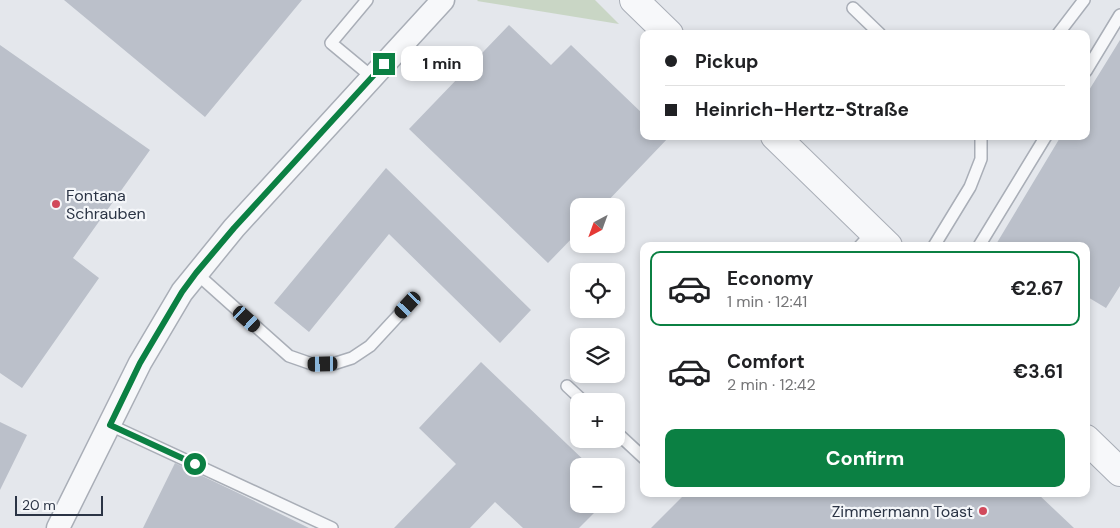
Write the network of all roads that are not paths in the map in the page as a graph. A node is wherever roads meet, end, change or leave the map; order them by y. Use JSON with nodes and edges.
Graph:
{"nodes":[{"id":1,"x":367,"y":0,"type":"edge"},
{"id":2,"x":443,"y":0,"type":"edge"},
{"id":3,"x":634,"y":0,"type":"edge"},
{"id":4,"x":1084,"y":0,"type":"edge"},
{"id":5,"x":853,"y":8,"type":"dead end"},
{"id":6,"x":1120,"y":15,"type":"edge"},
{"id":7,"x":664,"y":30,"type":"edge"},
{"id":8,"x":876,"y":30,"type":"edge"},
{"id":9,"x":1061,"y":30,"type":"edge"},
{"id":10,"x":1090,"y":64,"type":"edge"},
{"id":11,"x":372,"y":78,"type":"junction"},
{"id":12,"x":779,"y":140,"type":"edge"},
{"id":13,"x":982,"y":140,"type":"edge"},
{"id":14,"x":1044,"y":140,"type":"edge"},
{"id":15,"x":873,"y":242,"type":"edge"},
{"id":16,"x":936,"y":242,"type":"edge"},
{"id":17,"x":982,"y":242,"type":"edge"},
{"id":18,"x":196,"y":273,"type":"junction"},
{"id":19,"x":408,"y":305,"type":"dead end"},
{"id":20,"x":567,"y":386,"type":"dead end"},
{"id":21,"x":574,"y":393,"type":"edge"},
{"id":22,"x":110,"y":425,"type":"junction"},
{"id":23,"x":625,"y":440,"type":"edge"},
{"id":24,"x":1090,"y":443,"type":"edge"},
{"id":25,"x":640,"y":454,"type":"edge"},
{"id":26,"x":1120,"y":472,"type":"edge"},
{"id":27,"x":58,"y":528,"type":"edge"},
{"id":28,"x":332,"y":528,"type":"edge"}],
"edges":[{"from":1,"to":11,"type":"lane"},
{"from":2,"to":11,"type":"street"},
{"from":3,"to":7,"type":"street"},
{"from":4,"to":9,"type":"lane"},
{"from":5,"to":8,"type":"lane"},
{"from":6,"to":10,"type":"lane"},
{"from":11,"to":18,"type":"street"},
{"from":12,"to":15,"type":"street"},
{"from":13,"to":16,"type":"lane"},
{"from":14,"to":17,"type":"lane"},
{"from":18,"to":19,"type":"lane"},
{"from":18,"to":22,"type":"street"},
{"from":20,"to":21,"type":"lane"},
{"from":22,"to":27,"type":"street"},
{"from":22,"to":28,"type":"lane"},
{"from":23,"to":25,"type":"lane"},
{"from":24,"to":26,"type":"street"}]}
